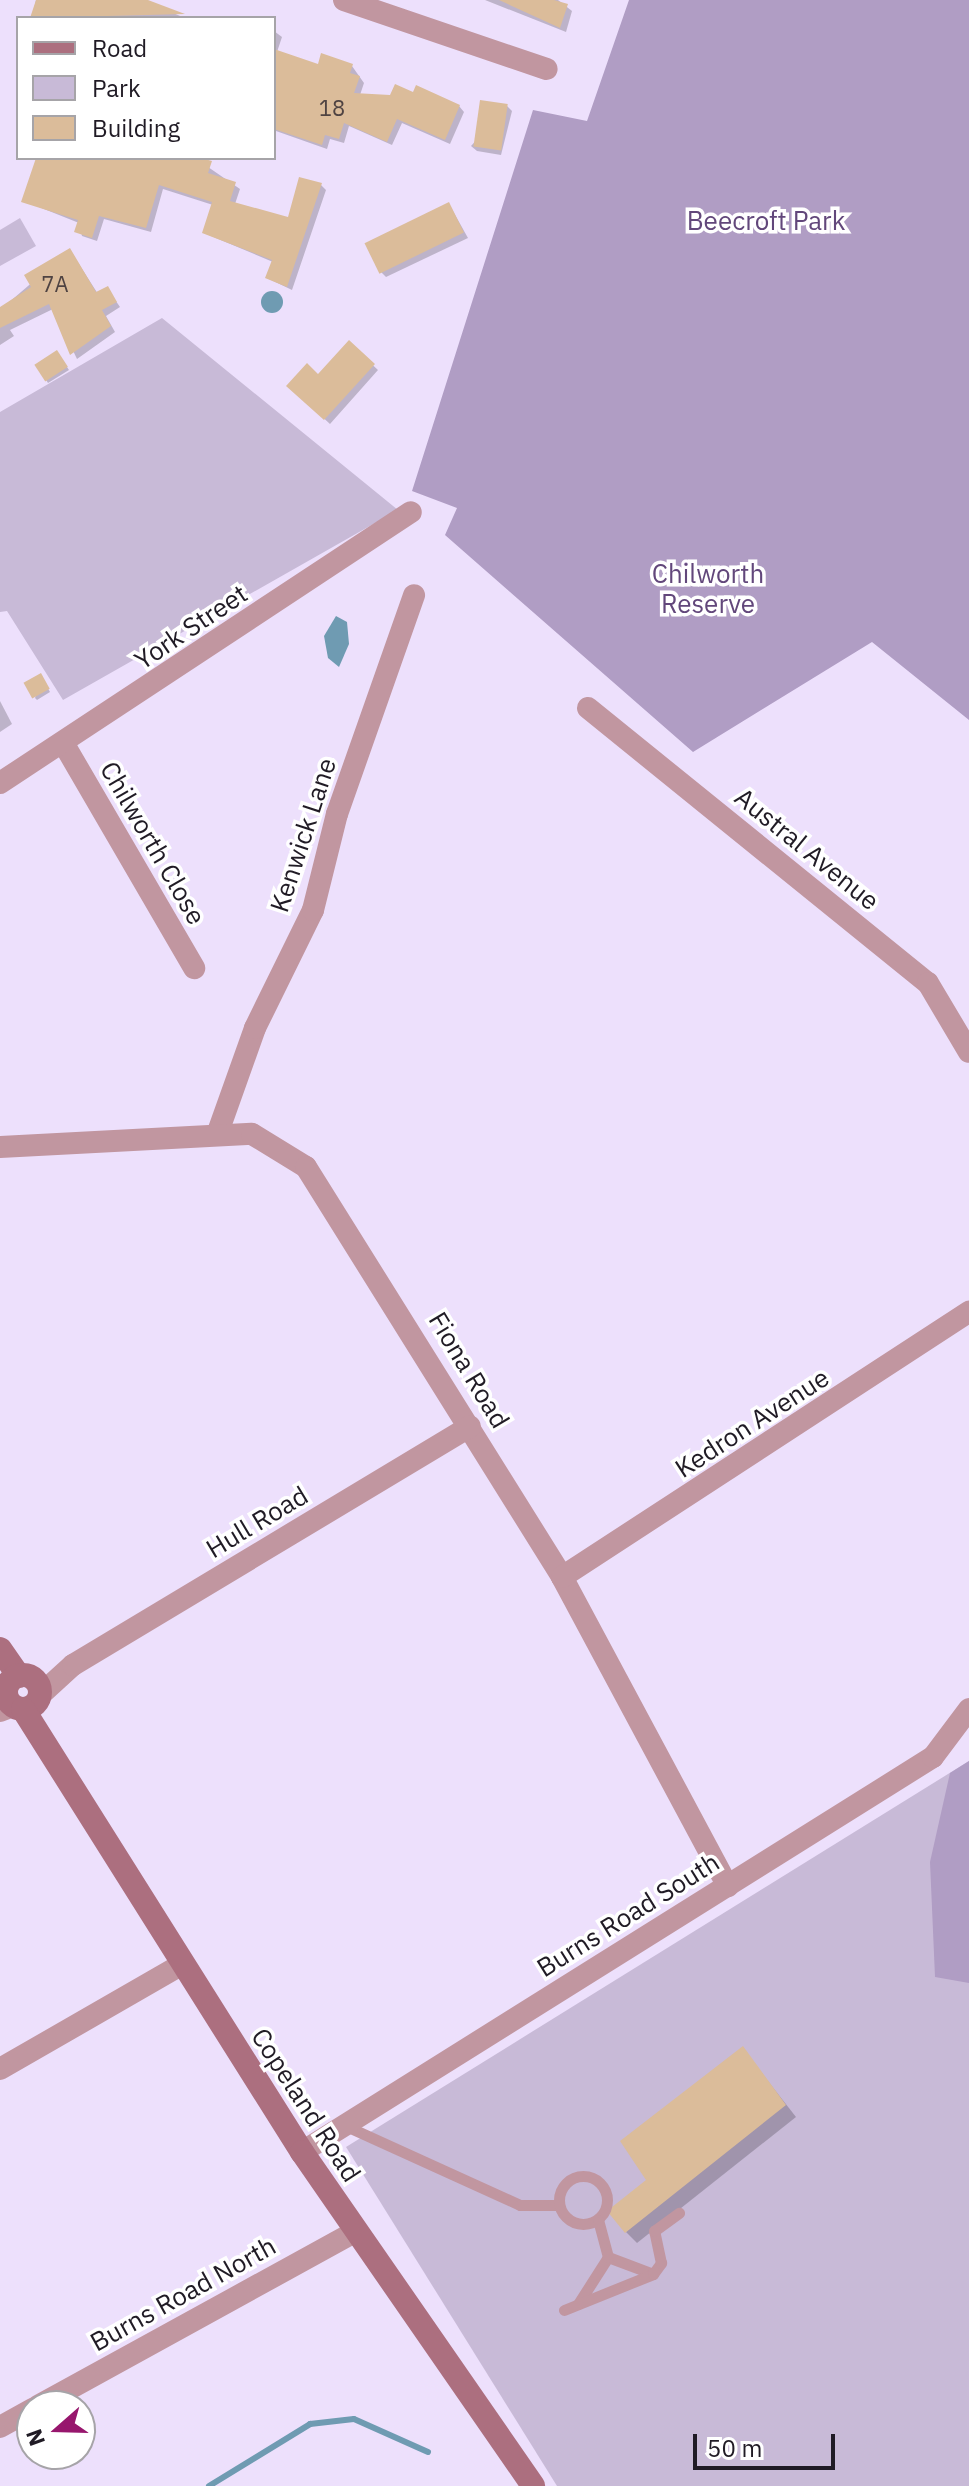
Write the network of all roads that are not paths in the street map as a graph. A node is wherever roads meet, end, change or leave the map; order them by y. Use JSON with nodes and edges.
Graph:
{"nodes":[{"id":1,"x":344,"y":0,"type":"edge"},
{"id":2,"x":547,"y":69,"type":"dead end"},
{"id":3,"x":411,"y":512,"type":"dead end"},
{"id":4,"x":414,"y":595,"type":"dead end"},
{"id":5,"x":588,"y":708,"type":"dead end"},
{"id":6,"x":65,"y":746,"type":"junction"},
{"id":7,"x":0,"y":783,"type":"edge"},
{"id":8,"x":194,"y":968,"type":"dead end"},
{"id":9,"x":969,"y":1052,"type":"edge"},
{"id":10,"x":218,"y":1132,"type":"junction"},
{"id":11,"x":0,"y":1147,"type":"edge"},
{"id":12,"x":969,"y":1312,"type":"edge"},
{"id":13,"x":470,"y":1426,"type":"junction"},
{"id":14,"x":562,"y":1577,"type":"junction"},
{"id":15,"x":0,"y":1651,"type":"edge"},
{"id":16,"x":18,"y":1696,"type":"edge"},
{"id":17,"x":969,"y":1709,"type":"edge"},
{"id":18,"x":728,"y":1886,"type":"junction"},
{"id":19,"x":181,"y":1965,"type":"junction"},
{"id":20,"x":0,"y":2069,"type":"edge"},
{"id":21,"x":345,"y":2125,"type":"junction"},
{"id":22,"x":302,"y":2152,"type":"junction"},
{"id":23,"x":559,"y":2205,"type":"junction"},
{"id":24,"x":679,"y":2213,"type":"dead end"},
{"id":25,"x":598,"y":2220,"type":"junction"},
{"id":26,"x":356,"y":2231,"type":"junction"},
{"id":27,"x":608,"y":2257,"type":"junction"},
{"id":28,"x":653,"y":2274,"type":"junction"},
{"id":29,"x":578,"y":2305,"type":"junction"},
{"id":30,"x":564,"y":2310,"type":"dead end"},
{"id":31,"x":67,"y":2390,"type":"edge"},
{"id":32,"x":533,"y":2486,"type":"edge"}],
"edges":[{"from":1,"to":2,"type":"street"},
{"from":3,"to":6,"type":"street","name":"York Street"},
{"from":4,"to":10,"type":"street","name":"Kenwick Lane"},
{"from":5,"to":9,"type":"street","name":"Austral Avenue"},
{"from":6,"to":7,"type":"street","name":"York Street"},
{"from":6,"to":8,"type":"street","name":"Chilworth Close"},
{"from":10,"to":11,"type":"street","name":"Fiona Road"},
{"from":10,"to":13,"type":"street","name":"Fiona Road"},
{"from":12,"to":14,"type":"street","name":"Kedron Avenue"},
{"from":13,"to":14,"type":"street","name":"Fiona Road"},
{"from":13,"to":16,"type":"street","name":"Hull Road"},
{"from":14,"to":18,"type":"street","name":"Fiona Road"},
{"from":15,"to":16,"type":"main road","name":"Copeland Road"},
{"from":16,"to":19,"type":"main road","name":"Copeland Road"},
{"from":17,"to":18,"type":"street","name":"Burns Road South"},
{"from":18,"to":21,"type":"street","name":"Burns Road South"},
{"from":19,"to":20,"type":"street"},
{"from":19,"to":22,"type":"main road","name":"Copeland Road"},
{"from":21,"to":22,"type":"street","name":"Burns Road South"},
{"from":21,"to":23,"type":"lane"},
{"from":22,"to":26,"type":"main road","name":"Copeland Road"},
{"from":23,"to":25,"type":"lane"},
{"from":23,"to":25,"type":"lane"},
{"from":24,"to":28,"type":"lane"},
{"from":25,"to":27,"type":"lane"},
{"from":26,"to":31,"type":"street","name":"Burns Road North"},
{"from":26,"to":32,"type":"main road","name":"Copeland Road"},
{"from":27,"to":28,"type":"lane"},
{"from":27,"to":29,"type":"lane"},
{"from":28,"to":29,"type":"lane"},
{"from":29,"to":30,"type":"lane"}]}
